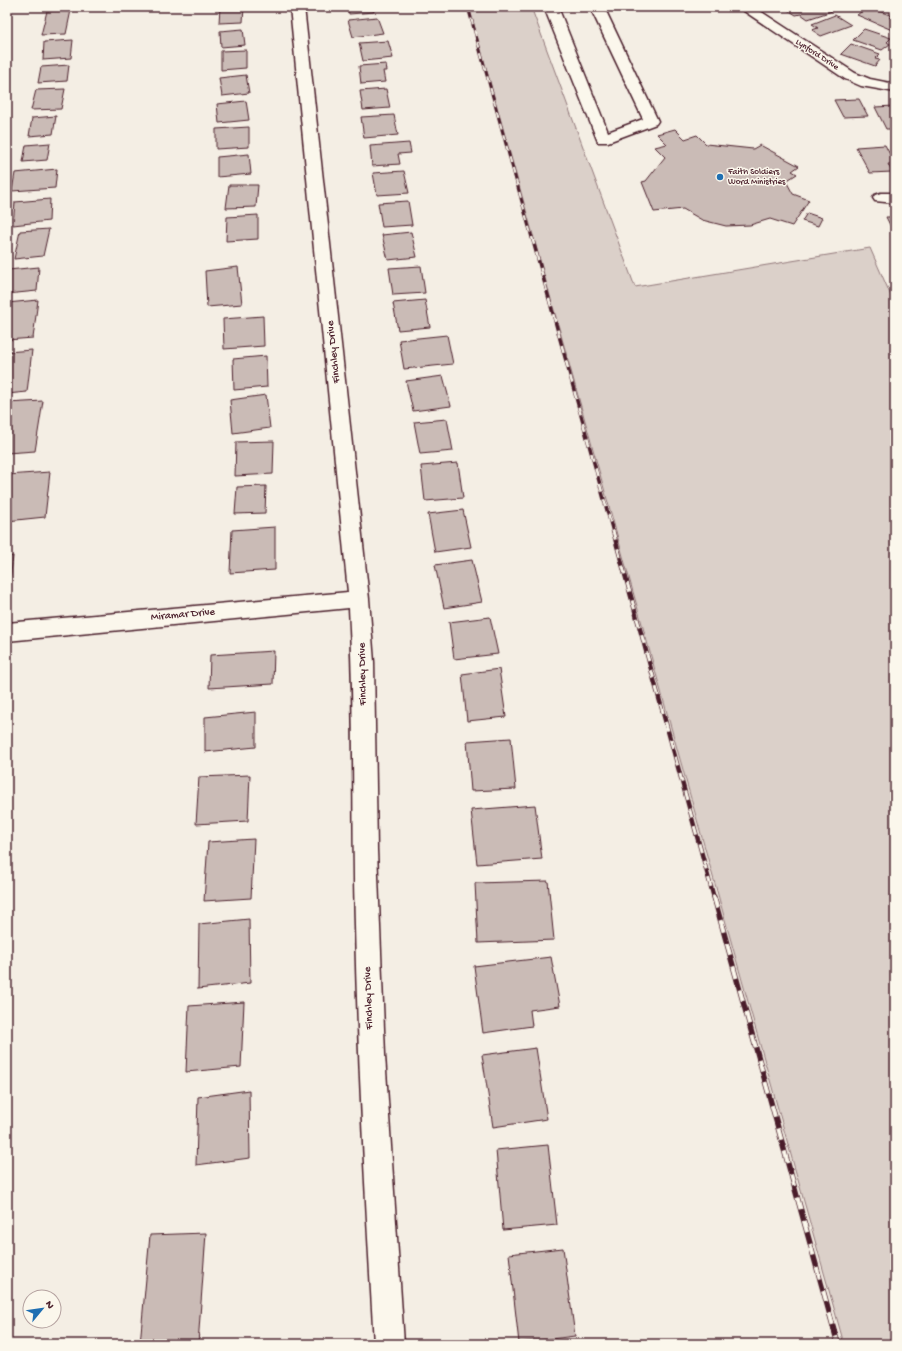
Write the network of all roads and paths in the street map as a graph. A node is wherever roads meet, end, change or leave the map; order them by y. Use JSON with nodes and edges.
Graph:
{"nodes":[{"id":1,"x":298,"y":7,"type":"edge"},
{"id":2,"x":551,"y":7,"type":"edge"},
{"id":3,"x":597,"y":7,"type":"edge"},
{"id":4,"x":745,"y":7,"type":"edge"},
{"id":5,"x":895,"y":88,"type":"edge"},
{"id":6,"x":359,"y":599,"type":"junction"},
{"id":7,"x":7,"y":632,"type":"edge"},
{"id":8,"x":389,"y":1344,"type":"edge"}],
"edges":[{"from":1,"to":6,"type":"street","name":"Finchley Drive"},
{"from":2,"to":3,"type":"street"},
{"from":4,"to":5,"type":"street","name":"Lynford Drive"},
{"from":6,"to":7,"type":"street","name":"Miramar Drive"},
{"from":6,"to":8,"type":"street","name":"Finchley Drive"}]}
